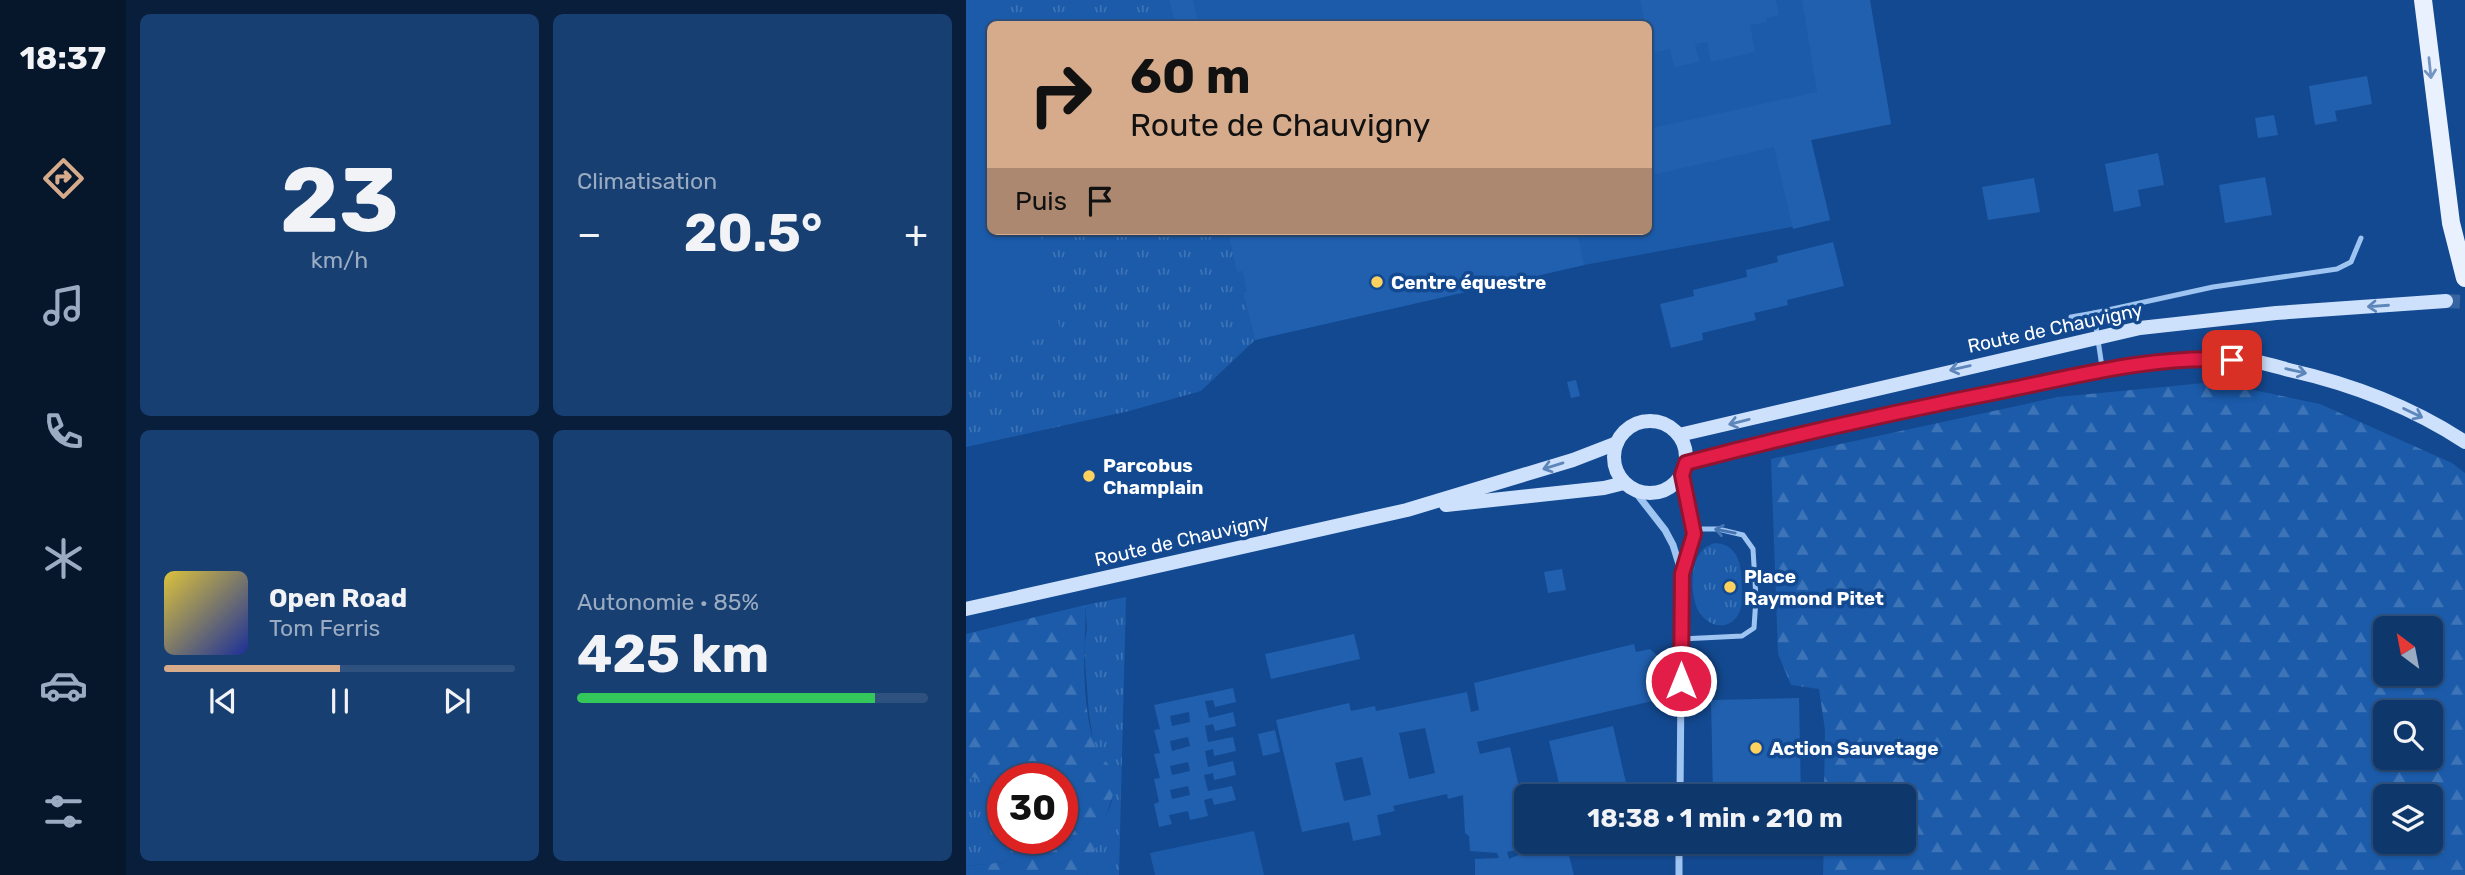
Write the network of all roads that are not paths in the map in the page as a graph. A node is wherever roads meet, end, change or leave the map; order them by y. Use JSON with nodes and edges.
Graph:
{"nodes":[{"id":1,"x":2423,"y":0,"type":"edge"},
{"id":2,"x":2361,"y":238,"type":"dead end"},
{"id":3,"x":2465,"y":278,"type":"edge"},
{"id":4,"x":2446,"y":301,"type":"tunnel mouth"},
{"id":5,"x":2094,"y":313,"type":"junction"},
{"id":6,"x":2071,"y":317,"type":"dead end"},
{"id":7,"x":2097,"y":337,"type":"junction"},
{"id":8,"x":2102,"y":370,"type":"junction"},
{"id":9,"x":1679,"y":435,"type":"junction"},
{"id":10,"x":2465,"y":442,"type":"edge"},
{"id":11,"x":1617,"y":443,"type":"junction"},
{"id":12,"x":1684,"y":469,"type":"junction"},
{"id":13,"x":1629,"y":486,"type":"junction"},
{"id":14,"x":1407,"y":510,"type":"junction"},
{"id":15,"x":1693,"y":529,"type":"junction"},
{"id":16,"x":1682,"y":574,"type":"junction"},
{"id":17,"x":966,"y":609,"type":"edge"},
{"id":18,"x":1681,"y":639,"type":"junction"},
{"id":19,"x":1680,"y":784,"type":"edge"},
{"id":20,"x":1679,"y":854,"type":"edge"},
{"id":21,"x":1679,"y":875,"type":"edge"}],
"edges":[{"from":1,"to":3,"type":"main road","one_way":true},
{"from":2,"to":5,"type":"lane"},
{"from":4,"to":7,"type":"main road","name":"Route de Chauvigny","one_way":true},
{"from":5,"to":6,"type":"lane"},
{"from":5,"to":7,"type":"lane"},
{"from":7,"to":8,"type":"lane"},
{"from":7,"to":9,"type":"main road","name":"Route de Chauvigny","one_way":true},
{"from":8,"to":10,"type":"main road","one_way":true},
{"from":8,"to":12,"type":"main road"},
{"from":9,"to":11,"type":"main road"},
{"from":9,"to":12,"type":"main road"},
{"from":11,"to":13,"type":"main road"},
{"from":11,"to":14,"type":"main road","name":"Route de Chauvigny","one_way":true},
{"from":12,"to":13,"type":"main road"},
{"from":12,"to":15,"type":"street"},
{"from":13,"to":14,"type":"main road","name":"Route de Chauvigny"},
{"from":13,"to":16,"type":"street"},
{"from":14,"to":17,"type":"main road","name":"Route de Chauvigny"},
{"from":15,"to":16,"type":"street"},
{"from":18,"to":15,"type":"lane","one_way":true},
{"from":16,"to":18,"type":"street"},
{"from":18,"to":19,"type":"street"},
{"from":20,"to":21,"type":"street"}]}
